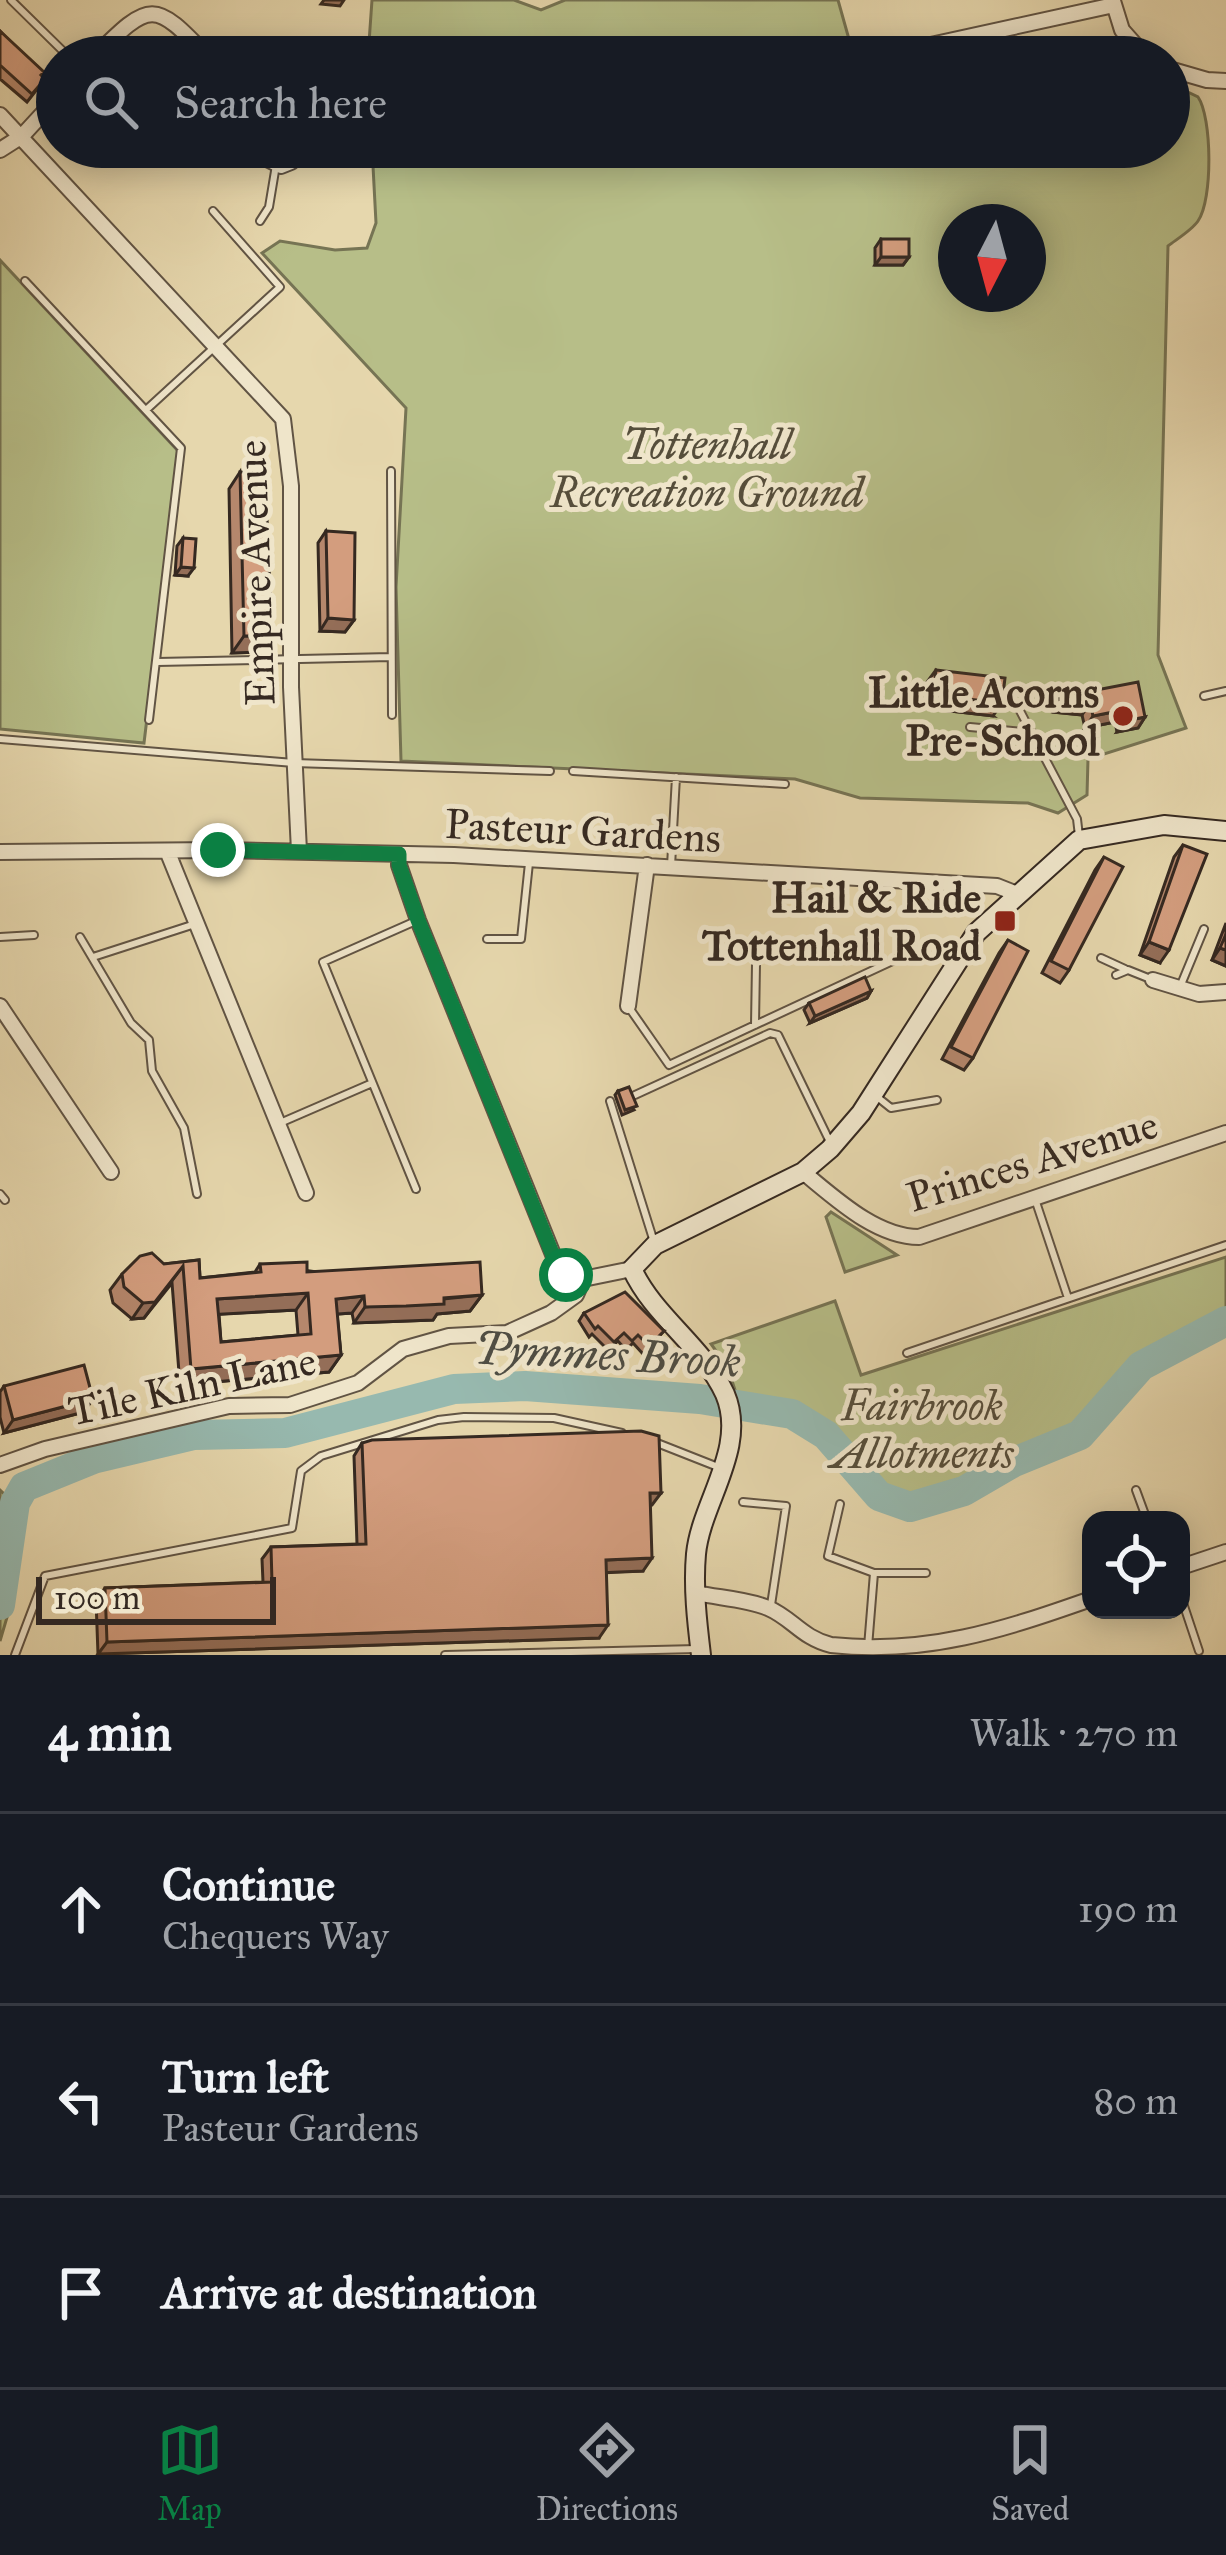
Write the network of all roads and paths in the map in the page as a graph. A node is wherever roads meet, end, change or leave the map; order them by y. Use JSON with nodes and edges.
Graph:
{"nodes":[{"id":1,"x":11,"y":0,"type":"edge"},
{"id":2,"x":1113,"y":3,"type":"edge"},
{"id":3,"x":48,"y":36,"type":"edge"},
{"id":4,"x":114,"y":36,"type":"edge"},
{"id":5,"x":192,"y":36,"type":"edge"},
{"id":6,"x":968,"y":36,"type":"edge"},
{"id":7,"x":1127,"y":36,"type":"edge"},
{"id":8,"x":1190,"y":73,"type":"edge"},
{"id":9,"x":1226,"y":81,"type":"edge"},
{"id":10,"x":0,"y":116,"type":"edge"},
{"id":11,"x":36,"y":121,"type":"edge"},
{"id":12,"x":22,"y":136,"type":"junction"},
{"id":13,"x":0,"y":151,"type":"edge"},
{"id":14,"x":36,"y":151,"type":"edge"},
{"id":15,"x":52,"y":168,"type":"edge"},
{"id":16,"x":276,"y":168,"type":"edge"},
{"id":17,"x":213,"y":211,"type":"dead end"},
{"id":18,"x":260,"y":221,"type":"dead end"},
{"id":19,"x":26,"y":281,"type":"dead end"},
{"id":20,"x":218,"y":346,"type":"junction"},
{"id":21,"x":146,"y":410,"type":"junction"},
{"id":22,"x":391,"y":471,"type":"dead end"},
{"id":23,"x":391,"y":657,"type":"junction"},
{"id":24,"x":157,"y":662,"type":"junction"},
{"id":25,"x":291,"y":662,"type":"junction"},
{"id":26,"x":1226,"y":691,"type":"edge"},
{"id":27,"x":1204,"y":696,"type":"dead end"},
{"id":28,"x":1019,"y":709,"type":"dead end"},
{"id":29,"x":392,"y":716,"type":"dead end"},
{"id":30,"x":149,"y":720,"type":"dead end"},
{"id":31,"x":970,"y":727,"type":"dead end"},
{"id":32,"x":1033,"y":733,"type":"junction"},
{"id":33,"x":0,"y":739,"type":"edge"},
{"id":34,"x":294,"y":764,"type":"junction"},
{"id":35,"x":550,"y":771,"type":"dead end"},
{"id":36,"x":573,"y":771,"type":"dead end"},
{"id":37,"x":676,"y":777,"type":"junction"},
{"id":38,"x":785,"y":784,"type":"dead end"},
{"id":39,"x":1226,"y":831,"type":"edge"},
{"id":40,"x":1079,"y":840,"type":"junction"},
{"id":41,"x":299,"y":851,"type":"junction"},
{"id":42,"x":0,"y":852,"type":"edge"},
{"id":43,"x":168,"y":853,"type":"junction"},
{"id":44,"x":399,"y":854,"type":"junction"},
{"id":45,"x":529,"y":859,"type":"junction"},
{"id":46,"x":646,"y":865,"type":"junction"},
{"id":47,"x":671,"y":866,"type":"junction"},
{"id":48,"x":1017,"y":894,"type":"junction"},
{"id":49,"x":418,"y":920,"type":"junction"},
{"id":50,"x":195,"y":924,"type":"junction"},
{"id":51,"x":1204,"y":929,"type":"dead end"},
{"id":52,"x":34,"y":935,"type":"dead end"},
{"id":53,"x":0,"y":937,"type":"edge"},
{"id":54,"x":80,"y":937,"type":"dead end"},
{"id":55,"x":487,"y":940,"type":"dead end"},
{"id":56,"x":93,"y":957,"type":"junction"},
{"id":57,"x":899,"y":958,"type":"dead end"},
{"id":58,"x":1101,"y":958,"type":"dead end"},
{"id":59,"x":757,"y":964,"type":"dead end"},
{"id":60,"x":1128,"y":970,"type":"junction"},
{"id":61,"x":1116,"y":975,"type":"dead end"},
{"id":62,"x":1164,"y":986,"type":"junction"},
{"id":63,"x":1226,"y":992,"type":"edge"},
{"id":64,"x":0,"y":1006,"type":"edge"},
{"id":65,"x":628,"y":1006,"type":"joint"},
{"id":66,"x":755,"y":1024,"type":"junction"},
{"id":67,"x":372,"y":1084,"type":"junction"},
{"id":68,"x":873,"y":1094,"type":"junction"},
{"id":69,"x":635,"y":1095,"type":"edge"},
{"id":70,"x":937,"y":1100,"type":"dead end"},
{"id":71,"x":610,"y":1101,"type":"dead end"},
{"id":72,"x":280,"y":1124,"type":"junction"},
{"id":73,"x":1226,"y":1133,"type":"edge"},
{"id":74,"x":832,"y":1146,"type":"junction"},
{"id":75,"x":111,"y":1172,"type":"dead end"},
{"id":76,"x":803,"y":1172,"type":"junction"},
{"id":77,"x":416,"y":1189,"type":"dead end"},
{"id":78,"x":306,"y":1193,"type":"dead end"},
{"id":79,"x":197,"y":1194,"type":"dead end"},
{"id":80,"x":1035,"y":1198,"type":"junction"},
{"id":81,"x":655,"y":1245,"type":"junction"},
{"id":82,"x":1226,"y":1245,"type":"edge"},
{"id":83,"x":632,"y":1269,"type":"junction"},
{"id":84,"x":583,"y":1280,"type":"junction"},
{"id":85,"x":1067,"y":1298,"type":"junction"},
{"id":86,"x":907,"y":1353,"type":"dead end"},
{"id":87,"x":0,"y":1465,"type":"edge"},
{"id":88,"x":724,"y":1469,"type":"junction"},
{"id":89,"x":1136,"y":1490,"type":"dead end"},
{"id":90,"x":743,"y":1502,"type":"dead end"},
{"id":91,"x":840,"y":1504,"type":"dead end"},
{"id":92,"x":1144,"y":1511,"type":"edge"},
{"id":93,"x":1226,"y":1552,"type":"edge"},
{"id":94,"x":1190,"y":1564,"type":"edge"},
{"id":95,"x":874,"y":1573,"type":"junction"},
{"id":96,"x":926,"y":1573,"type":"dead end"},
{"id":97,"x":696,"y":1593,"type":"junction"},
{"id":98,"x":1082,"y":1602,"type":"edge"},
{"id":99,"x":770,"y":1608,"type":"junction"},
{"id":100,"x":1188,"y":1619,"type":"edge"},
{"id":101,"x":832,"y":1650,"type":"edge"},
{"id":102,"x":868,"y":1650,"type":"junction"},
{"id":103,"x":1199,"y":1651,"type":"dead end"},
{"id":104,"x":701,"y":1652,"type":"edge"},
{"id":105,"x":15,"y":1655,"type":"edge"},
{"id":106,"x":445,"y":1655,"type":"edge"},
{"id":107,"x":902,"y":1655,"type":"edge"}],
"edges":[{"from":1,"to":3,"type":"lane"},
{"from":2,"to":6,"type":"street"},
{"from":2,"to":7,"type":"street"},
{"from":4,"to":5,"type":"street"},
{"from":8,"to":9,"type":"street"},
{"from":10,"to":12,"type":"street","name":"Empire Avenue"},
{"from":11,"to":12,"type":"street"},
{"from":12,"to":13,"type":"street"},
{"from":12,"to":14,"type":"street","name":"Empire Avenue"},
{"from":15,"to":20,"type":"street","name":"Empire Avenue"},
{"from":16,"to":18,"type":"lane"},
{"from":17,"to":20,"type":"lane"},
{"from":19,"to":21,"type":"lane"},
{"from":20,"to":21,"type":"lane"},
{"from":20,"to":25,"type":"street","name":"Empire Avenue"},
{"from":21,"to":24,"type":"lane"},
{"from":22,"to":23,"type":"lane"},
{"from":23,"to":25,"type":"lane"},
{"from":23,"to":29,"type":"lane"},
{"from":24,"to":25,"type":"lane"},
{"from":24,"to":30,"type":"lane"},
{"from":25,"to":34,"type":"street","name":"Empire Avenue"},
{"from":26,"to":27,"type":"lane"},
{"from":28,"to":32,"type":"lane"},
{"from":31,"to":32,"type":"lane"},
{"from":32,"to":40,"type":"lane"},
{"from":33,"to":34,"type":"lane"},
{"from":34,"to":35,"type":"lane"},
{"from":34,"to":41,"type":"street","name":"Empire Avenue"},
{"from":36,"to":37,"type":"lane"},
{"from":37,"to":38,"type":"lane"},
{"from":37,"to":47,"type":"lane"},
{"from":39,"to":40,"type":"street"},
{"from":40,"to":48,"type":"street"},
{"from":41,"to":43,"type":"street","name":"Pasteur Gardens"},
{"from":41,"to":44,"type":"street","name":"Pasteur Gardens"},
{"from":42,"to":43,"type":"street","name":"Pasteur Gardens"},
{"from":43,"to":50,"type":"street"},
{"from":44,"to":45,"type":"street","name":"Pasteur Gardens"},
{"from":44,"to":49,"type":"street"},
{"from":45,"to":46,"type":"street","name":"Pasteur Gardens"},
{"from":45,"to":55,"type":"lane"},
{"from":46,"to":47,"type":"street","name":"Pasteur Gardens"},
{"from":46,"to":65,"type":"street"},
{"from":47,"to":48,"type":"street","name":"Pasteur Gardens"},
{"from":48,"to":68,"type":"street"},
{"from":49,"to":67,"type":"lane"},
{"from":49,"to":84,"type":"street"},
{"from":50,"to":56,"type":"lane"},
{"from":50,"to":72,"type":"street"},
{"from":51,"to":62,"type":"lane"},
{"from":52,"to":53,"type":"lane"},
{"from":54,"to":56,"type":"lane"},
{"from":56,"to":79,"type":"lane"},
{"from":57,"to":66,"type":"lane"},
{"from":58,"to":60,"type":"lane"},
{"from":59,"to":66,"type":"lane"},
{"from":60,"to":61,"type":"lane"},
{"from":60,"to":62,"type":"lane"},
{"from":62,"to":63,"type":"street"},
{"from":64,"to":75,"type":"street"},
{"from":65,"to":66,"type":"lane"},
{"from":67,"to":72,"type":"lane"},
{"from":67,"to":77,"type":"lane"},
{"from":68,"to":70,"type":"lane"},
{"from":68,"to":74,"type":"street"},
{"from":69,"to":74,"type":"lane"},
{"from":71,"to":81,"type":"lane"},
{"from":72,"to":78,"type":"street"},
{"from":73,"to":80,"type":"street","name":"Princes Avenue"},
{"from":74,"to":76,"type":"street"},
{"from":76,"to":80,"type":"street","name":"Princes Avenue"},
{"from":76,"to":81,"type":"street"},
{"from":80,"to":85,"type":"lane"},
{"from":81,"to":83,"type":"street"},
{"from":82,"to":85,"type":"lane"},
{"from":83,"to":84,"type":"street"},
{"from":83,"to":88,"type":"street"},
{"from":84,"to":87,"type":"street","name":"Tile Kiln Lane"},
{"from":85,"to":86,"type":"lane"},
{"from":88,"to":97,"type":"street"},
{"from":88,"to":105,"type":"lane"},
{"from":89,"to":92,"type":"lane"},
{"from":90,"to":99,"type":"lane"},
{"from":91,"to":95,"type":"lane"},
{"from":93,"to":94,"type":"street"},
{"from":95,"to":96,"type":"lane"},
{"from":95,"to":102,"type":"lane"},
{"from":97,"to":99,"type":"street"},
{"from":97,"to":104,"type":"street"},
{"from":98,"to":107,"type":"street"},
{"from":99,"to":101,"type":"street"},
{"from":100,"to":103,"type":"lane"},
{"from":101,"to":102,"type":"street"},
{"from":102,"to":107,"type":"street"},
{"from":104,"to":106,"type":"lane"}]}
